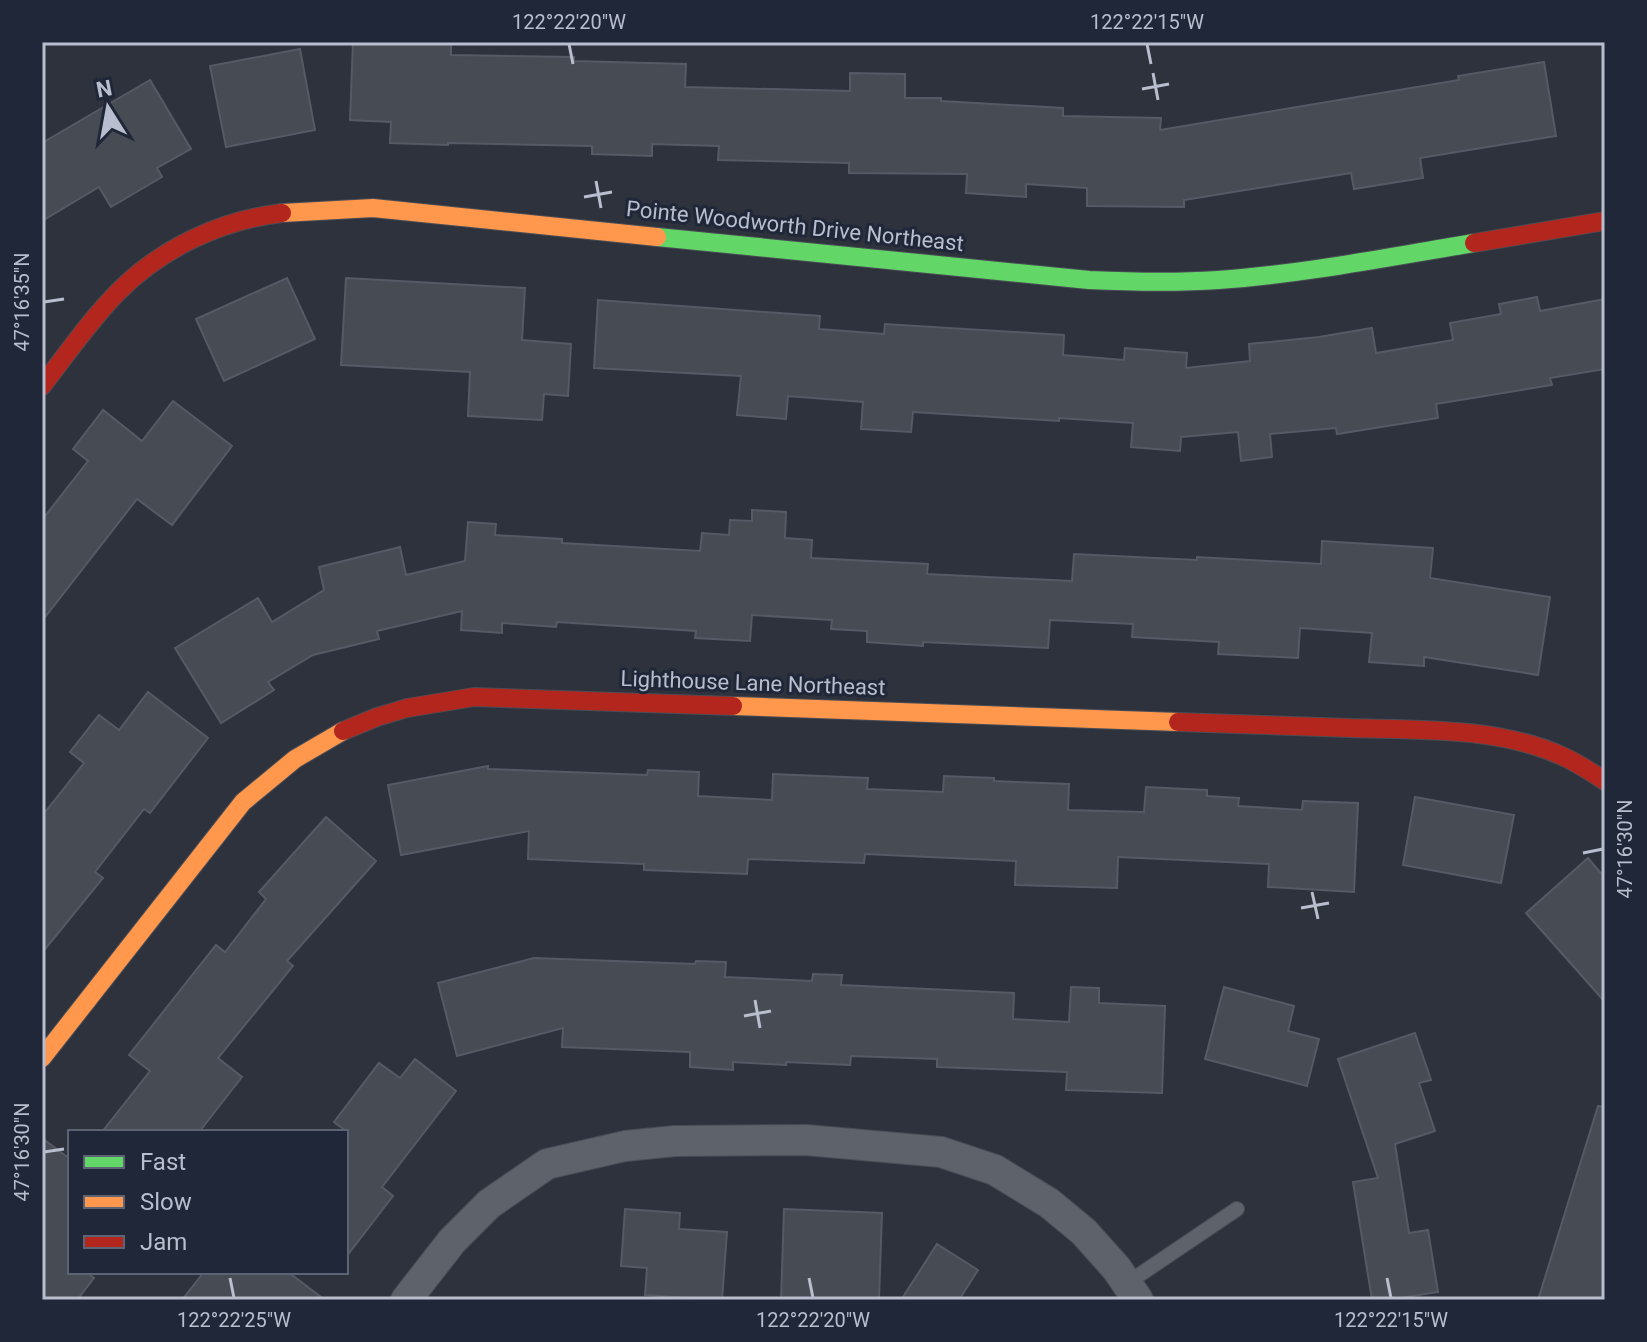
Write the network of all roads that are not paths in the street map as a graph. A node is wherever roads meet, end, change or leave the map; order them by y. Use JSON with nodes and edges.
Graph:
{"nodes":[{"id":1,"x":1605,"y":221,"type":"edge"},
{"id":2,"x":42,"y":386,"type":"edge"},
{"id":3,"x":1605,"y":781,"type":"edge"},
{"id":4,"x":42,"y":1058,"type":"edge"},
{"id":5,"x":1237,"y":1209,"type":"dead end"},
{"id":6,"x":1132,"y":1292,"type":"edge"},
{"id":7,"x":406,"y":1300,"type":"edge"}],
"edges":[{"from":1,"to":2,"type":"street","name":"Pointe Woodworth Drive Northeast"},
{"from":3,"to":4,"type":"street","name":"Lighthouse Lane Northeast"},
{"from":5,"to":6,"type":"lane"},
{"from":6,"to":7,"type":"street"}]}
